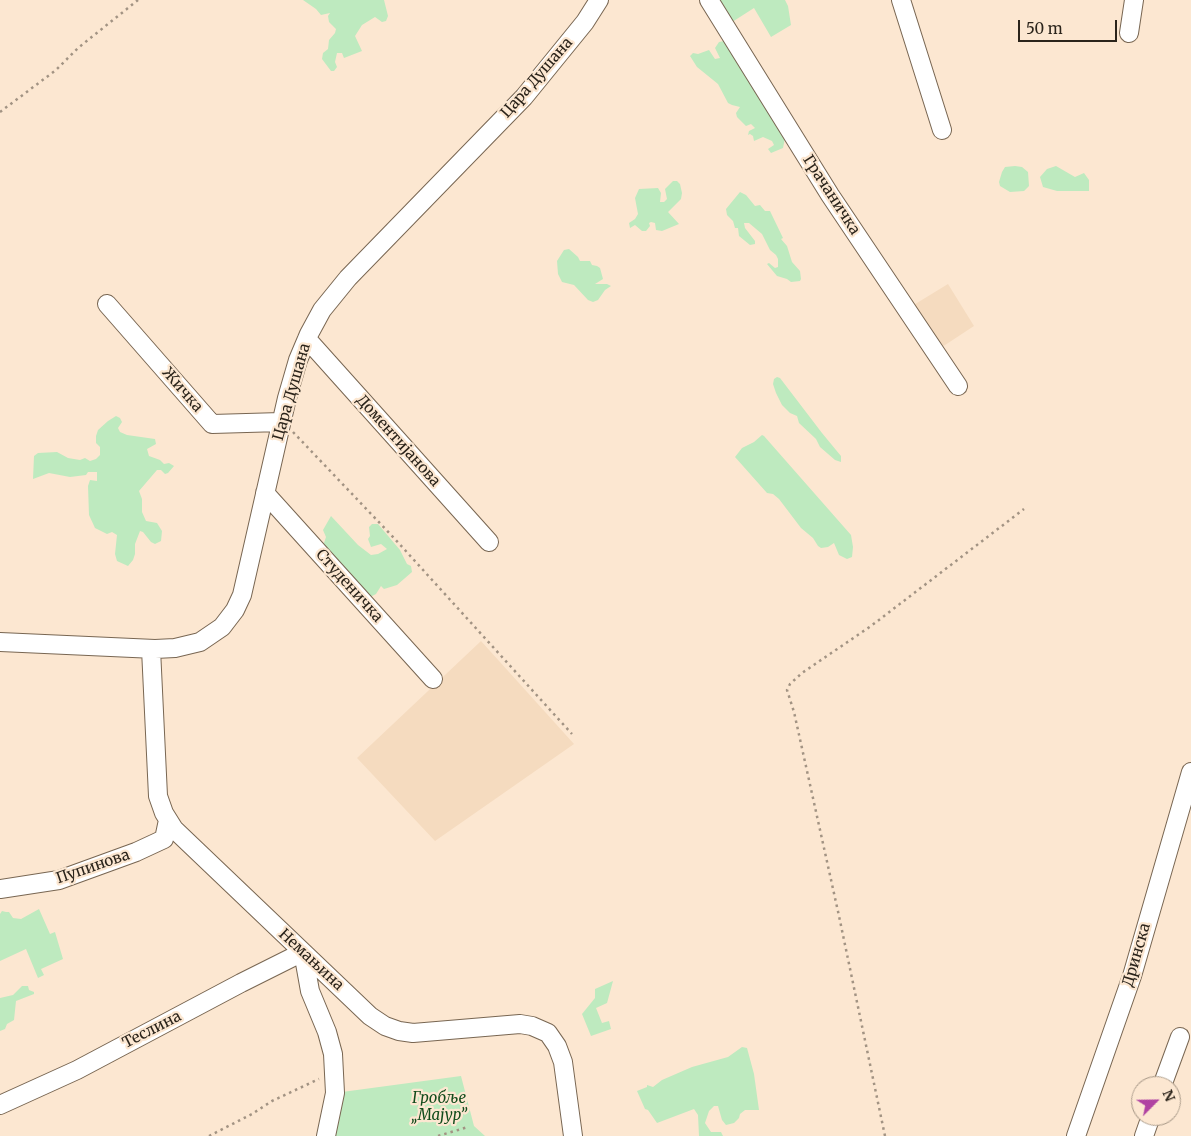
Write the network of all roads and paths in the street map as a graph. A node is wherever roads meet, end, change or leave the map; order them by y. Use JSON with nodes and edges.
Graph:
{"nodes":[{"id":1,"x":138,"y":0,"type":"edge"},
{"id":2,"x":599,"y":0,"type":"edge"},
{"id":3,"x":709,"y":0,"type":"edge"},
{"id":4,"x":902,"y":0,"type":"edge"},
{"id":5,"x":1134,"y":0,"type":"edge"},
{"id":6,"x":1129,"y":33,"type":"dead end"},
{"id":7,"x":0,"y":112,"type":"edge"},
{"id":8,"x":942,"y":130,"type":"dead end"},
{"id":9,"x":107,"y":304,"type":"dead end"},
{"id":10,"x":307,"y":339,"type":"junction"},
{"id":11,"x":958,"y":386,"type":"dead end"},
{"id":12,"x":281,"y":424,"type":"junction"},
{"id":13,"x":265,"y":493,"type":"junction"},
{"id":14,"x":1024,"y":509,"type":"dead end"},
{"id":15,"x":489,"y":542,"type":"dead end"},
{"id":16,"x":0,"y":642,"type":"edge"},
{"id":17,"x":151,"y":649,"type":"junction"},
{"id":18,"x":433,"y":680,"type":"dead end"},
{"id":19,"x":572,"y":734,"type":"dead end"},
{"id":20,"x":1191,"y":772,"type":"edge"},
{"id":21,"x":168,"y":820,"type":"junction"},
{"id":22,"x":0,"y":889,"type":"edge"},
{"id":23,"x":303,"y":952,"type":"junction"},
{"id":24,"x":1180,"y":1037,"type":"dead end"},
{"id":25,"x":334,"y":1072,"type":"junction"},
{"id":26,"x":1166,"y":1076,"type":"edge"},
{"id":27,"x":0,"y":1105,"type":"edge"},
{"id":28,"x":468,"y":1127,"type":"dead end"},
{"id":29,"x":208,"y":1136,"type":"edge"},
{"id":30,"x":326,"y":1136,"type":"edge"},
{"id":31,"x":438,"y":1136,"type":"edge"},
{"id":32,"x":573,"y":1136,"type":"edge"},
{"id":33,"x":885,"y":1136,"type":"edge"},
{"id":34,"x":1076,"y":1136,"type":"edge"}],
"edges":[{"from":1,"to":7,"type":"path"},
{"from":2,"to":10,"type":"street","name":"Цара Душана"},
{"from":3,"to":11,"type":"street","name":"Грачаничка"},
{"from":4,"to":8,"type":"street"},
{"from":5,"to":6,"type":"street"},
{"from":9,"to":12,"type":"street","name":"Жичка"},
{"from":10,"to":12,"type":"street","name":"Цара Душана"},
{"from":10,"to":15,"type":"street","name":"Доментијанова"},
{"from":12,"to":13,"type":"street","name":"Цара Душана"},
{"from":12,"to":19,"type":"path"},
{"from":13,"to":17,"type":"street","name":"Цара Душана"},
{"from":13,"to":18,"type":"street","name":"Студеничка"},
{"from":14,"to":33,"type":"path"},
{"from":16,"to":17,"type":"street","name":"Цара Душана"},
{"from":17,"to":21,"type":"street","name":"Немањина"},
{"from":20,"to":34,"type":"street","name":"Дринска"},
{"from":21,"to":22,"type":"street","name":"Пупинова"},
{"from":21,"to":23,"type":"street","name":"Немањина"},
{"from":23,"to":25,"type":"street"},
{"from":23,"to":27,"type":"street","name":"Теслина"},
{"from":23,"to":32,"type":"street","name":"Немањина"},
{"from":24,"to":26,"type":"street"},
{"from":25,"to":29,"type":"path"},
{"from":25,"to":30,"type":"street"},
{"from":28,"to":31,"type":"path"}]}
